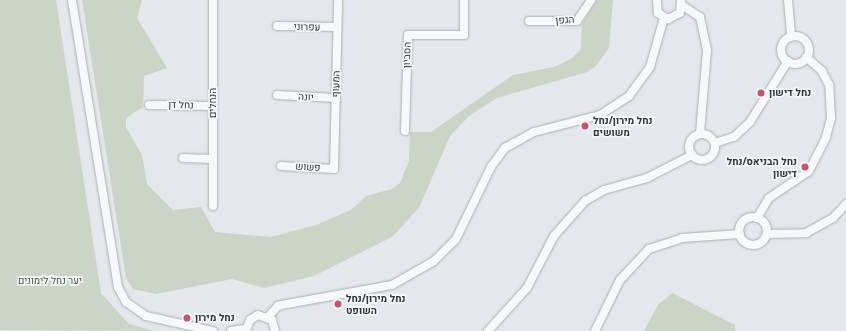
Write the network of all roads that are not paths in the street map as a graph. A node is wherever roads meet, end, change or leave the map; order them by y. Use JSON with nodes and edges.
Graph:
{"nodes":[{"id":1,"x":72,"y":0,"type":"edge"},
{"id":2,"x":213,"y":0,"type":"edge"},
{"id":3,"x":338,"y":0,"type":"edge"},
{"id":4,"x":464,"y":0,"type":"edge"},
{"id":5,"x":591,"y":0,"type":"edge"},
{"id":6,"x":657,"y":0,"type":"edge"},
{"id":7,"x":788,"y":0,"type":"edge"},
{"id":8,"x":682,"y":3,"type":"edge"},
{"id":9,"x":664,"y":18,"type":"junction"},
{"id":10,"x":529,"y":21,"type":"dead end"},
{"id":11,"x":277,"y":26,"type":"dead end"},
{"id":12,"x":337,"y":27,"type":"junction"},
{"id":13,"x":791,"y":37,"type":"junction"},
{"id":14,"x":806,"y":57,"type":"junction"},
{"id":15,"x":788,"y":61,"type":"junction"},
{"id":16,"x":277,"y":95,"type":"dead end"},
{"id":17,"x":336,"y":98,"type":"junction"},
{"id":18,"x":150,"y":105,"type":"dead end"},
{"id":19,"x":213,"y":106,"type":"junction"},
{"id":20,"x":405,"y":131,"type":"dead end"},
{"id":21,"x":700,"y":134,"type":"junction"},
{"id":22,"x":715,"y":144,"type":"junction"},
{"id":23,"x":692,"y":155,"type":"junction"},
{"id":24,"x":183,"y":158,"type":"dead end"},
{"id":25,"x":213,"y":159,"type":"junction"},
{"id":26,"x":281,"y":166,"type":"dead end"},
{"id":27,"x":334,"y":169,"type":"joint"},
{"id":28,"x":846,"y":204,"type":"edge"},
{"id":29,"x":213,"y":206,"type":"dead end"},
{"id":30,"x":758,"y":218,"type":"junction"},
{"id":31,"x":740,"y":234,"type":"junction"},
{"id":32,"x":767,"y":234,"type":"junction"},
{"id":33,"x":268,"y":316,"type":"junction"},
{"id":34,"x":246,"y":330,"type":"edge"},
{"id":35,"x":213,"y":331,"type":"edge"},
{"id":36,"x":231,"y":331,"type":"edge"},
{"id":37,"x":275,"y":331,"type":"edge"},
{"id":38,"x":488,"y":331,"type":"edge"},
{"id":39,"x":595,"y":331,"type":"edge"}],
"edges":[{"from":1,"to":35,"type":"street"},
{"from":2,"to":19,"type":"street","name":"הנחלים"},
{"from":3,"to":12,"type":"street","name":"המעוף"},
{"from":4,"to":20,"type":"street","name":"הסביון"},
{"from":5,"to":10,"type":"street","name":"הגפן"},
{"from":6,"to":9,"type":"street"},
{"from":7,"to":13,"type":"street"},
{"from":8,"to":9,"type":"street"},
{"from":8,"to":21,"type":"street"},
{"from":9,"to":33,"type":"street"},
{"from":11,"to":12,"type":"street","name":"עפרוני"},
{"from":12,"to":17,"type":"street","name":"המעוף"},
{"from":13,"to":14,"type":"street"},
{"from":13,"to":15,"type":"street"},
{"from":14,"to":15,"type":"street"},
{"from":14,"to":30,"type":"street"},
{"from":15,"to":22,"type":"street"},
{"from":16,"to":17,"type":"street","name":"יונה"},
{"from":17,"to":27,"type":"street","name":"המעוף"},
{"from":18,"to":19,"type":"street","name":"נחל דן"},
{"from":19,"to":25,"type":"street","name":"הנחלים"},
{"from":21,"to":22,"type":"street"},
{"from":21,"to":23,"type":"street"},
{"from":22,"to":23,"type":"street"},
{"from":23,"to":38,"type":"street"},
{"from":24,"to":25,"type":"street"},
{"from":25,"to":29,"type":"street","name":"הנחלים"},
{"from":26,"to":27,"type":"street","name":"פשוש"},
{"from":28,"to":32,"type":"street"},
{"from":30,"to":31,"type":"street"},
{"from":30,"to":32,"type":"street"},
{"from":31,"to":32,"type":"street"},
{"from":31,"to":39,"type":"street"},
{"from":33,"to":34,"type":"street"},
{"from":33,"to":37,"type":"street"},
{"from":34,"to":36,"type":"street"}]}
